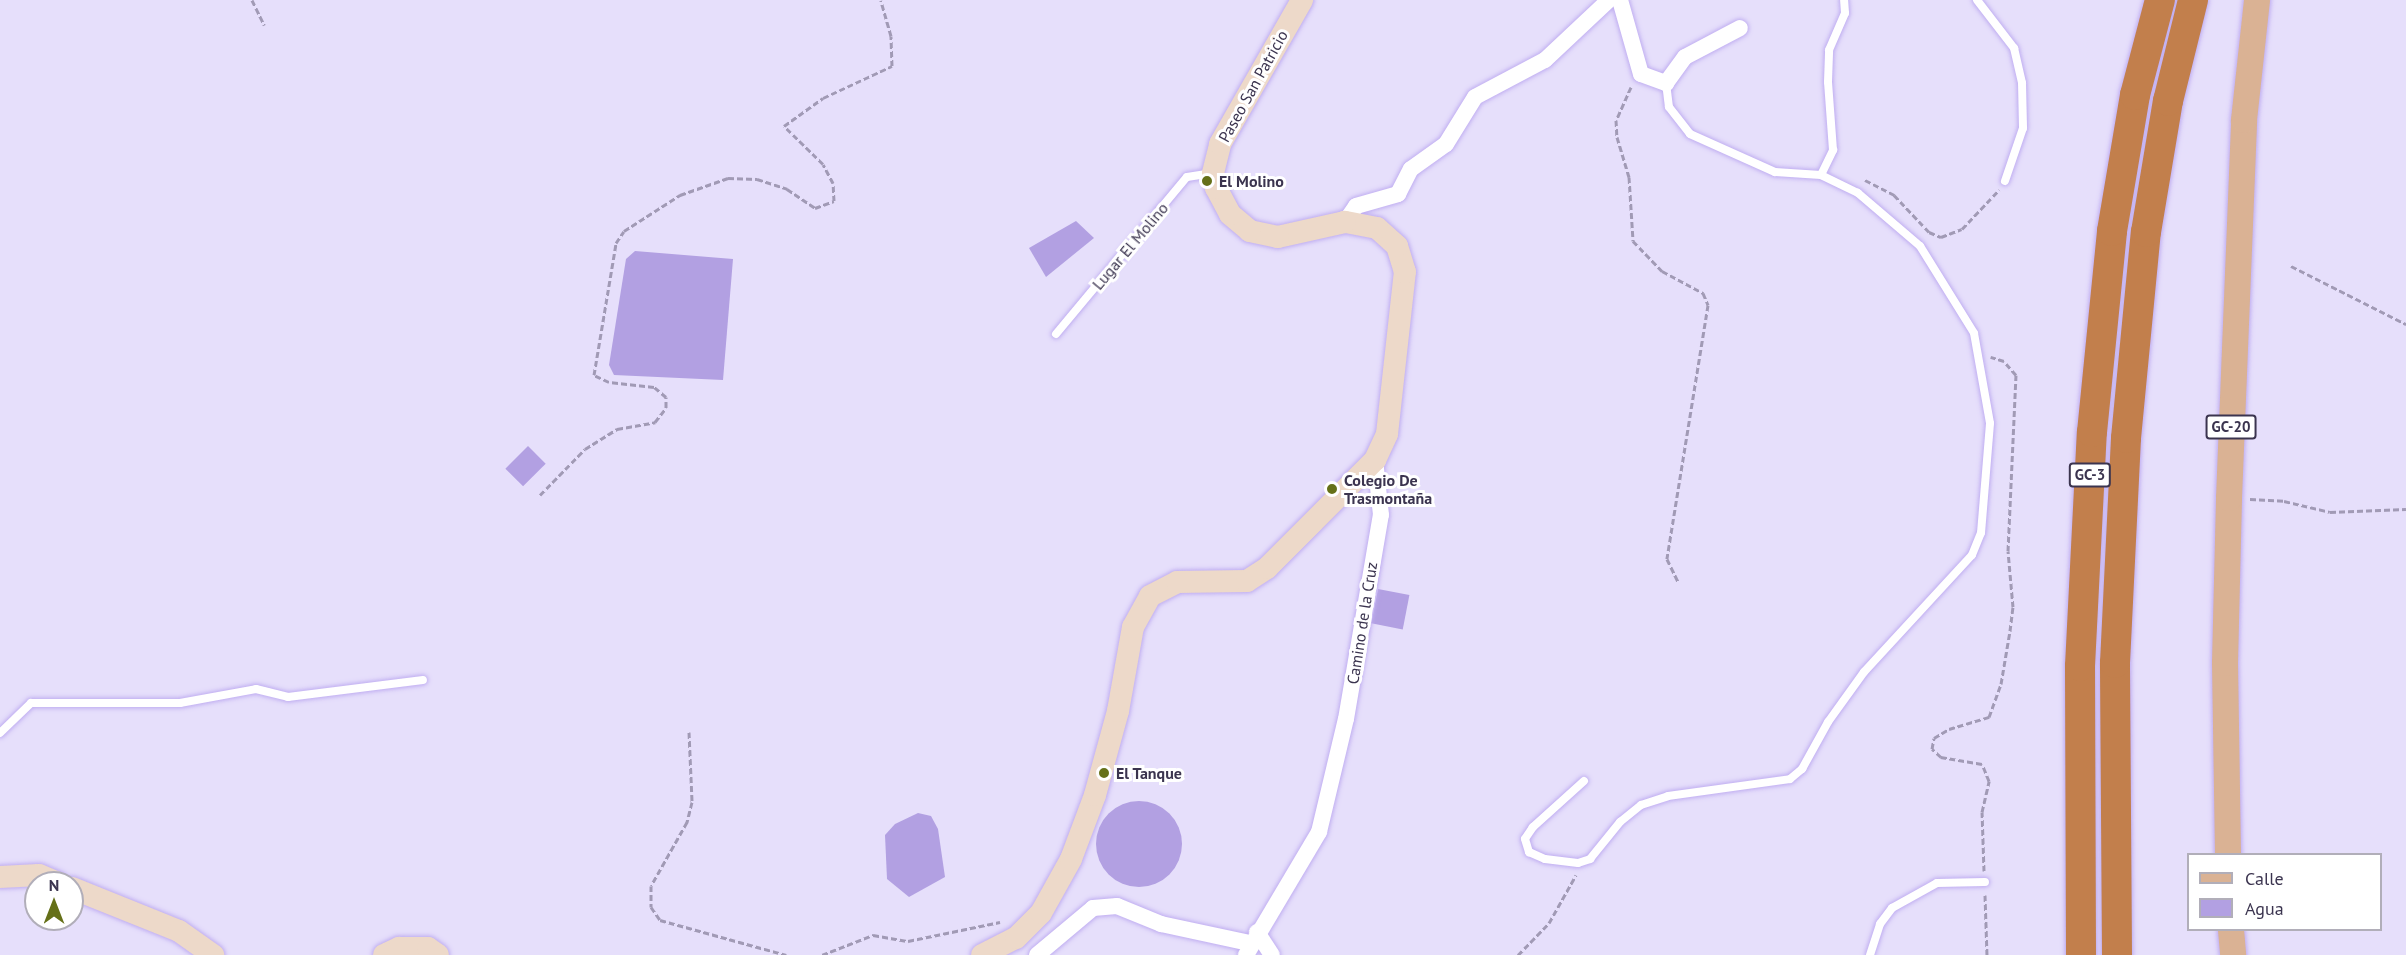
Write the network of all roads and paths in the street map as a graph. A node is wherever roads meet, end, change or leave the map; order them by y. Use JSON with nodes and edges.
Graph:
{"nodes":[{"id":1,"x":252,"y":0,"type":"edge"},
{"id":2,"x":881,"y":0,"type":"edge"},
{"id":3,"x":1302,"y":0,"type":"edge"},
{"id":4,"x":1609,"y":0,"type":"edge"},
{"id":5,"x":1620,"y":0,"type":"edge"},
{"id":6,"x":1844,"y":0,"type":"edge"},
{"id":7,"x":1977,"y":0,"type":"edge"},
{"id":8,"x":2160,"y":0,"type":"edge"},
{"id":9,"x":2193,"y":0,"type":"edge"},
{"id":10,"x":2257,"y":0,"type":"edge"},
{"id":11,"x":264,"y":25,"type":"dead end"},
{"id":12,"x":1740,"y":28,"type":"dead end"},
{"id":13,"x":1641,"y":74,"type":"junction"},
{"id":14,"x":1666,"y":83,"type":"junction"},
{"id":15,"x":1213,"y":173,"type":"junction"},
{"id":16,"x":1821,"y":175,"type":"junction"},
{"id":17,"x":1860,"y":179,"type":"dead end"},
{"id":18,"x":2005,"y":181,"type":"joint"},
{"id":19,"x":1345,"y":222,"type":"junction"},
{"id":20,"x":2291,"y":266,"type":"dead end"},
{"id":21,"x":2406,"y":324,"type":"edge"},
{"id":22,"x":1056,"y":334,"type":"dead end"},
{"id":23,"x":1978,"y":353,"type":"junction"},
{"id":24,"x":1375,"y":460,"type":"junction"},
{"id":25,"x":540,"y":495,"type":"dead end"},
{"id":26,"x":2229,"y":498,"type":"junction"},
{"id":27,"x":2406,"y":509,"type":"edge"},
{"id":28,"x":1678,"y":582,"type":"dead end"},
{"id":29,"x":423,"y":680,"type":"dead end"},
{"id":30,"x":689,"y":732,"type":"dead end"},
{"id":31,"x":0,"y":733,"type":"edge"},
{"id":32,"x":1584,"y":781,"type":"dead end"},
{"id":33,"x":2228,"y":853,"type":"edge"},
{"id":34,"x":1578,"y":863,"type":"junction"},
{"id":35,"x":24,"y":876,"type":"edge"},
{"id":36,"x":0,"y":877,"type":"edge"},
{"id":37,"x":1985,"y":882,"type":"junction"},
{"id":38,"x":84,"y":893,"type":"edge"},
{"id":39,"x":1005,"y":921,"type":"dead end"},
{"id":40,"x":2231,"y":931,"type":"edge"},
{"id":41,"x":1251,"y":944,"type":"edge"},
{"id":42,"x":213,"y":955,"type":"edge"},
{"id":43,"x":384,"y":955,"type":"edge"},
{"id":44,"x":438,"y":955,"type":"edge"},
{"id":45,"x":786,"y":955,"type":"edge"},
{"id":46,"x":822,"y":955,"type":"edge"},
{"id":47,"x":982,"y":955,"type":"edge"},
{"id":48,"x":1037,"y":955,"type":"edge"},
{"id":49,"x":1272,"y":955,"type":"edge"},
{"id":50,"x":1518,"y":955,"type":"edge"},
{"id":51,"x":1870,"y":955,"type":"edge"},
{"id":52,"x":1987,"y":955,"type":"edge"},
{"id":53,"x":2081,"y":955,"type":"edge"},
{"id":54,"x":2117,"y":955,"type":"edge"},
{"id":55,"x":2233,"y":955,"type":"edge"}],
"edges":[{"from":1,"to":11,"type":"path"},
{"from":2,"to":25,"type":"path"},
{"from":3,"to":15,"type":"street","name":"Paseo San Patricio"},
{"from":4,"to":19,"type":"street"},
{"from":5,"to":13,"type":"street"},
{"from":6,"to":16,"type":"lane"},
{"from":7,"to":18,"type":"lane"},
{"from":8,"to":53,"type":"highway","number":"GC-3"},
{"from":9,"to":54,"type":"highway","number":"GC-3"},
{"from":10,"to":26,"type":"main road","number":"GC-20"},
{"from":12,"to":14,"type":"street"},
{"from":13,"to":14,"type":"street"},
{"from":13,"to":28,"type":"path"},
{"from":14,"to":16,"type":"lane"},
{"from":15,"to":19,"type":"street"},
{"from":15,"to":22,"type":"lane","name":"Lugar El Molino"},
{"from":16,"to":23,"type":"lane"},
{"from":17,"to":18,"type":"path"},
{"from":19,"to":24,"type":"street"},
{"from":20,"to":21,"type":"path"},
{"from":23,"to":34,"type":"lane"},
{"from":23,"to":37,"type":"path"},
{"from":24,"to":41,"type":"street","name":"Camino de la Cruz"},
{"from":24,"to":47,"type":"street"},
{"from":26,"to":27,"type":"path"},
{"from":26,"to":33,"type":"main road","number":"GC-20"},
{"from":29,"to":31,"type":"lane"},
{"from":30,"to":45,"type":"path"},
{"from":32,"to":34,"type":"lane"},
{"from":34,"to":50,"type":"path"},
{"from":35,"to":36,"type":"street"},
{"from":37,"to":51,"type":"lane"},
{"from":37,"to":52,"type":"path"},
{"from":38,"to":42,"type":"street"},
{"from":39,"to":46,"type":"path"},
{"from":40,"to":55,"type":"main road"},
{"from":41,"to":48,"type":"street"},
{"from":41,"to":49,"type":"street"},
{"from":43,"to":44,"type":"street"}]}
